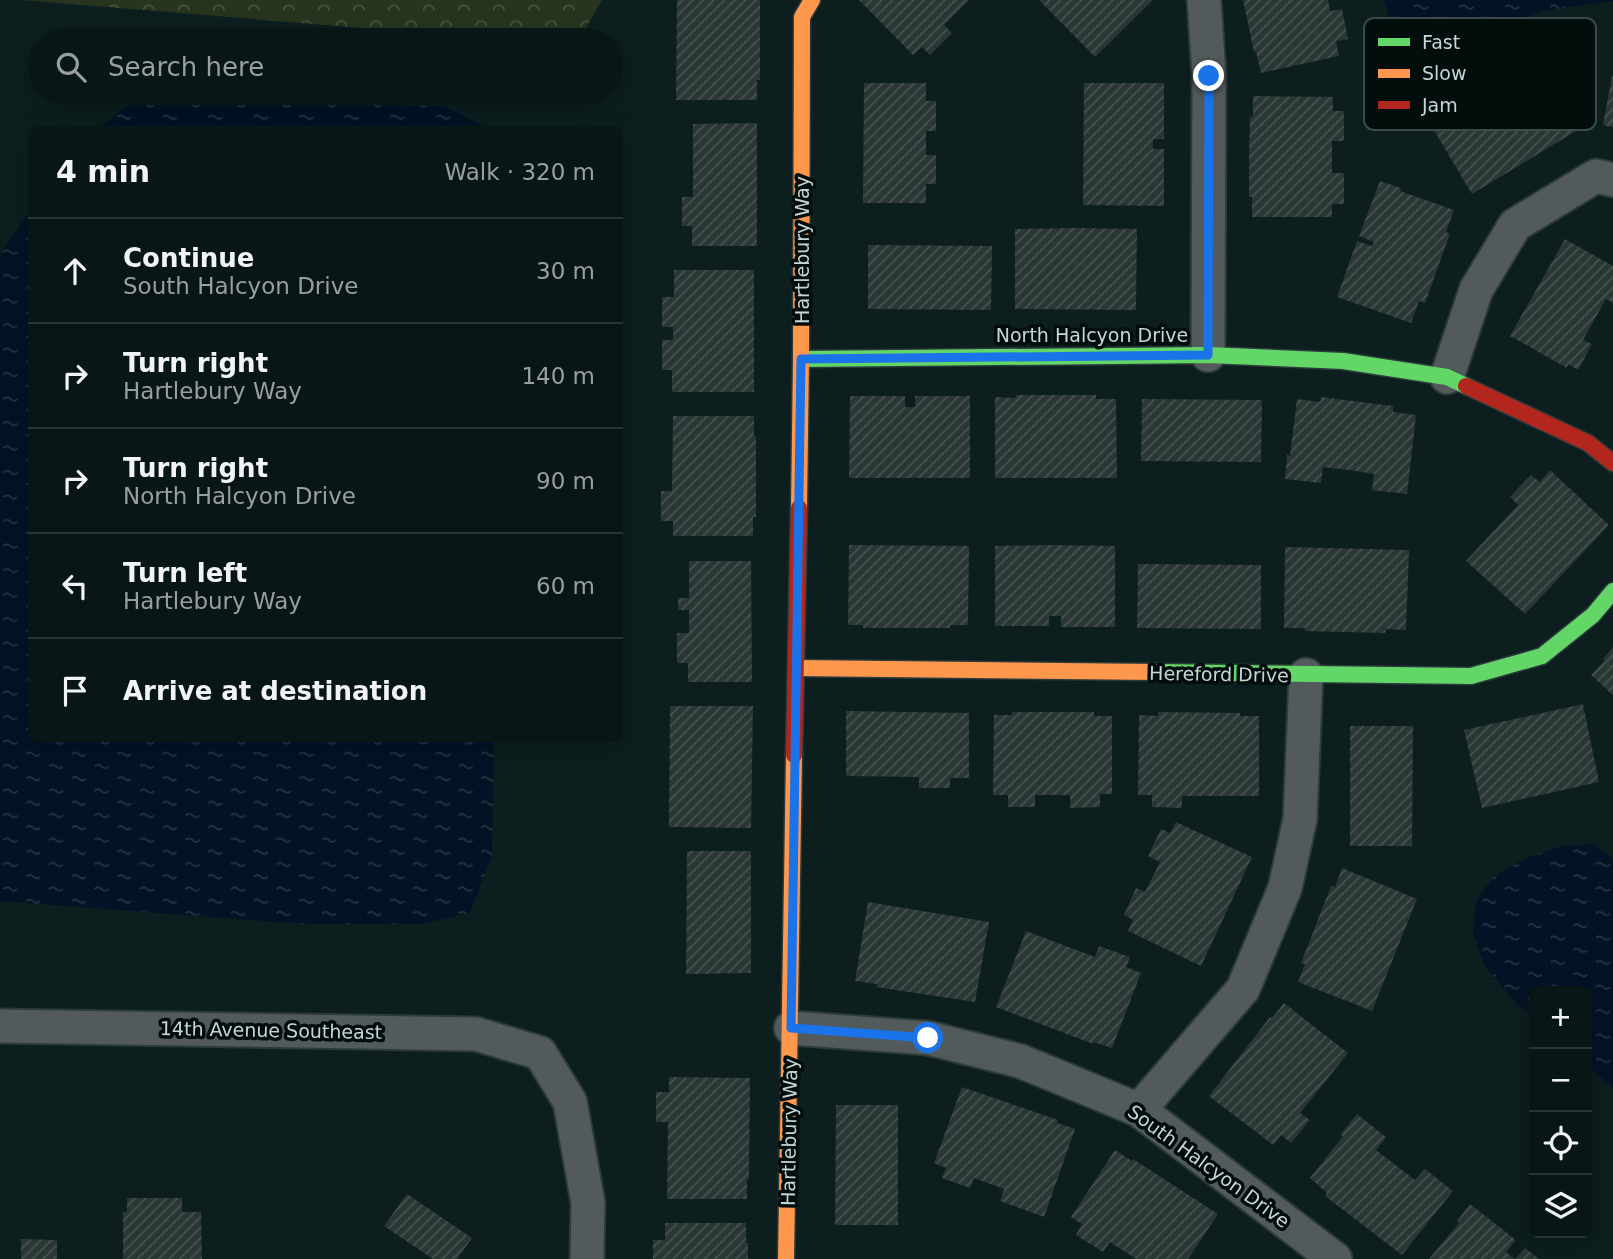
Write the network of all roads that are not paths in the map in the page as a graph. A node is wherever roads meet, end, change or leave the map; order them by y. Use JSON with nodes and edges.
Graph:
{"nodes":[{"id":1,"x":812,"y":0,"type":"edge"},
{"id":2,"x":1204,"y":0,"type":"edge"},
{"id":3,"x":1613,"y":180,"type":"edge"},
{"id":4,"x":1208,"y":355,"type":"junction"},
{"id":5,"x":801,"y":359,"type":"junction"},
{"id":6,"x":1447,"y":377,"type":"junction"},
{"id":7,"x":1613,"y":463,"type":"edge"},
{"id":8,"x":1613,"y":591,"type":"edge"},
{"id":9,"x":796,"y":668,"type":"junction"},
{"id":10,"x":1306,"y":675,"type":"junction"},
{"id":11,"x":0,"y":1026,"type":"edge"},
{"id":12,"x":791,"y":1028,"type":"junction"},
{"id":13,"x":1139,"y":1110,"type":"junction"},
{"id":14,"x":587,"y":1259,"type":"edge"},
{"id":15,"x":786,"y":1259,"type":"edge"},
{"id":16,"x":1335,"y":1259,"type":"edge"}],
"edges":[{"from":1,"to":5,"type":"street","name":"Hartlebury Way"},
{"from":2,"to":4,"type":"street"},
{"from":3,"to":6,"type":"street"},
{"from":4,"to":5,"type":"street","name":"North Halcyon Drive"},
{"from":4,"to":6,"type":"street","name":"North Halcyon Drive"},
{"from":5,"to":9,"type":"street","name":"Hartlebury Way"},
{"from":6,"to":7,"type":"street","name":"North Halcyon Drive"},
{"from":8,"to":10,"type":"street","name":"Hereford Drive"},
{"from":9,"to":10,"type":"street","name":"Hereford Drive"},
{"from":9,"to":12,"type":"street","name":"Hartlebury Way"},
{"from":10,"to":13,"type":"street"},
{"from":11,"to":14,"type":"street","name":"14th Avenue Southeast"},
{"from":12,"to":13,"type":"street","name":"South Halcyon Drive"},
{"from":12,"to":15,"type":"street","name":"Hartlebury Way"},
{"from":13,"to":16,"type":"street","name":"South Halcyon Drive"}]}
